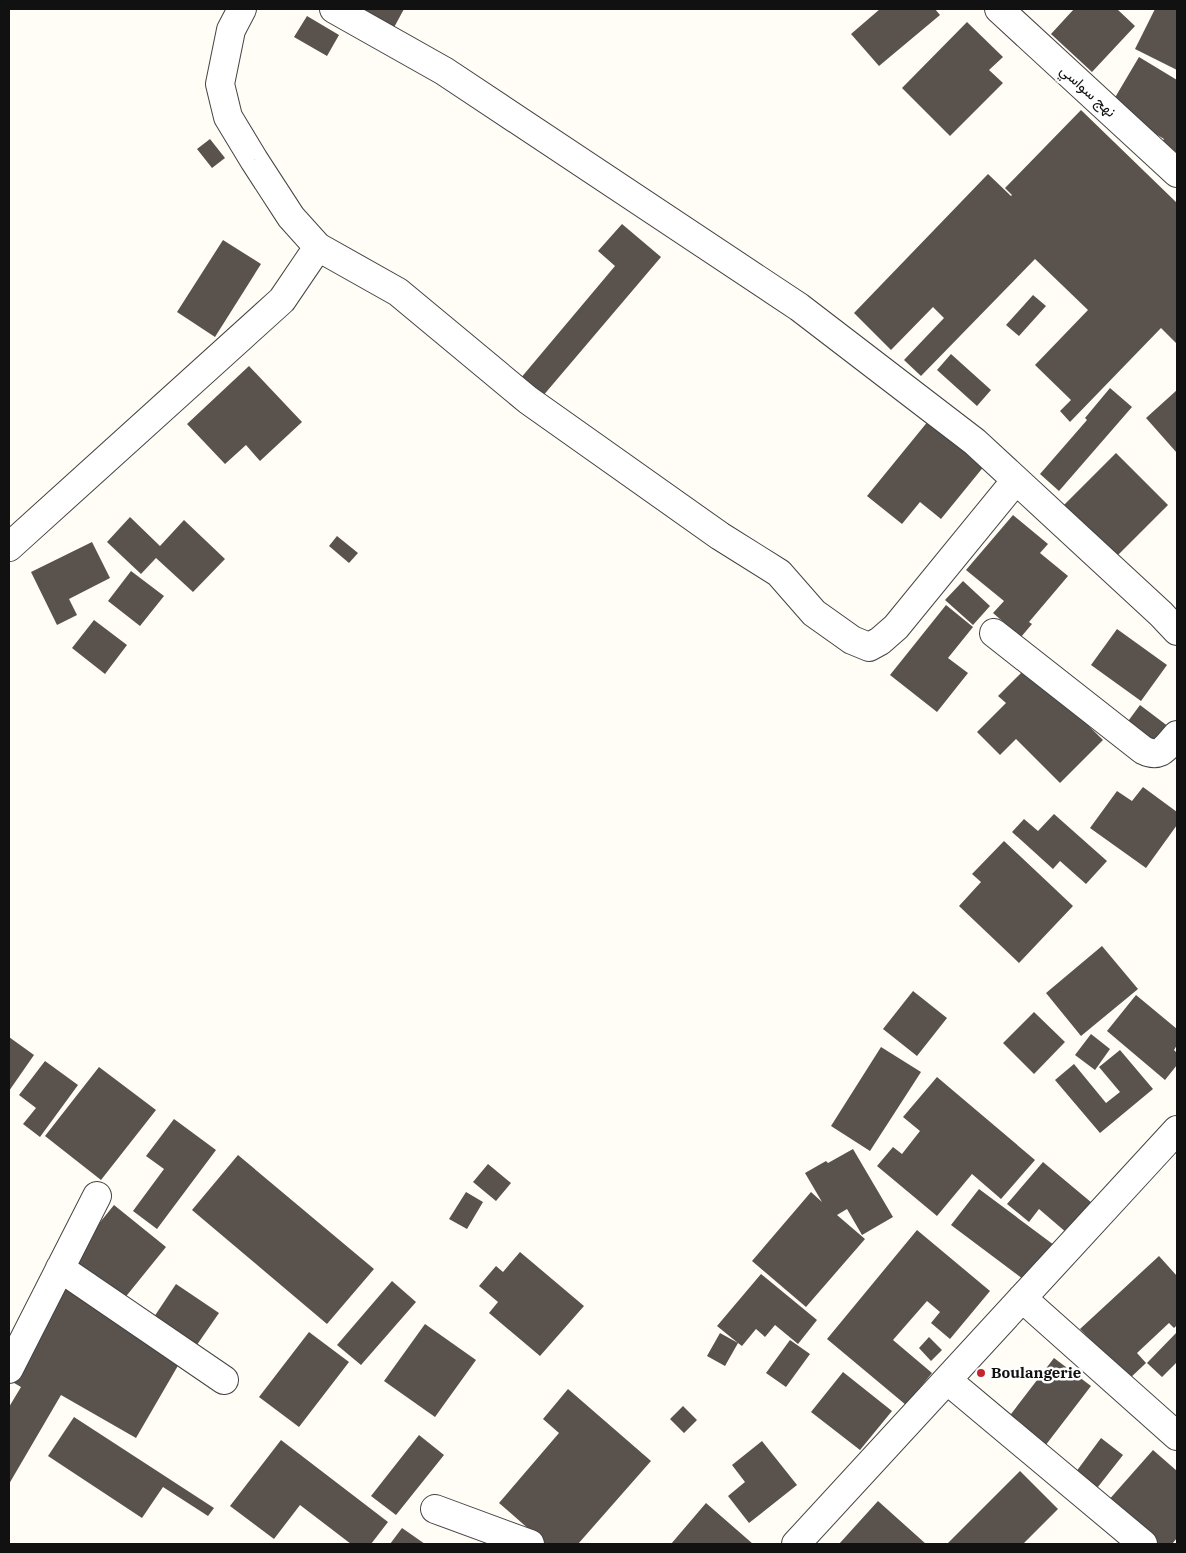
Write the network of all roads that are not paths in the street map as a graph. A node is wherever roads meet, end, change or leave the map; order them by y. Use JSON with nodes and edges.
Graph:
{"nodes":[{"id":1,"x":242,"y":9,"type":"edge"},
{"id":2,"x":334,"y":9,"type":"edge"},
{"id":3,"x":998,"y":9,"type":"edge"},
{"id":4,"x":1177,"y":173,"type":"edge"},
{"id":5,"x":318,"y":247,"type":"junction"},
{"id":6,"x":1016,"y":480,"type":"junction"},
{"id":7,"x":9,"y":547,"type":"edge"},
{"id":8,"x":1177,"y":631,"type":"edge"},
{"id":9,"x":994,"y":633,"type":"dead end"},
{"id":10,"x":1177,"y":735,"type":"edge"},
{"id":11,"x":1177,"y":1130,"type":"edge"},
{"id":12,"x":97,"y":1196,"type":"dead end"},
{"id":13,"x":60,"y":1268,"type":"junction"},
{"id":14,"x":1022,"y":1298,"type":"junction"},
{"id":15,"x":18,"y":1325,"type":"edge"},
{"id":16,"x":9,"y":1369,"type":"edge"},
{"id":17,"x":224,"y":1380,"type":"dead end"},
{"id":18,"x":947,"y":1380,"type":"junction"},
{"id":19,"x":1177,"y":1436,"type":"edge"},
{"id":20,"x":435,"y":1509,"type":"dead end"},
{"id":21,"x":799,"y":1543,"type":"edge"},
{"id":22,"x":530,"y":1544,"type":"edge"},
{"id":23,"x":1142,"y":1544,"type":"edge"}],
"edges":[{"from":1,"to":5,"type":"street"},
{"from":2,"to":6,"type":"street"},
{"from":3,"to":4,"type":"street","name":"نهج سواسي"},
{"from":5,"to":6,"type":"street"},
{"from":5,"to":7,"type":"street"},
{"from":6,"to":8,"type":"street"},
{"from":9,"to":10,"type":"street"},
{"from":11,"to":14,"type":"street"},
{"from":12,"to":13,"type":"street"},
{"from":13,"to":15,"type":"street"},
{"from":13,"to":17,"type":"street"},
{"from":14,"to":18,"type":"street"},
{"from":14,"to":19,"type":"street"},
{"from":15,"to":16,"type":"street"},
{"from":18,"to":21,"type":"street"},
{"from":18,"to":23,"type":"street"},
{"from":20,"to":22,"type":"street"}]}
